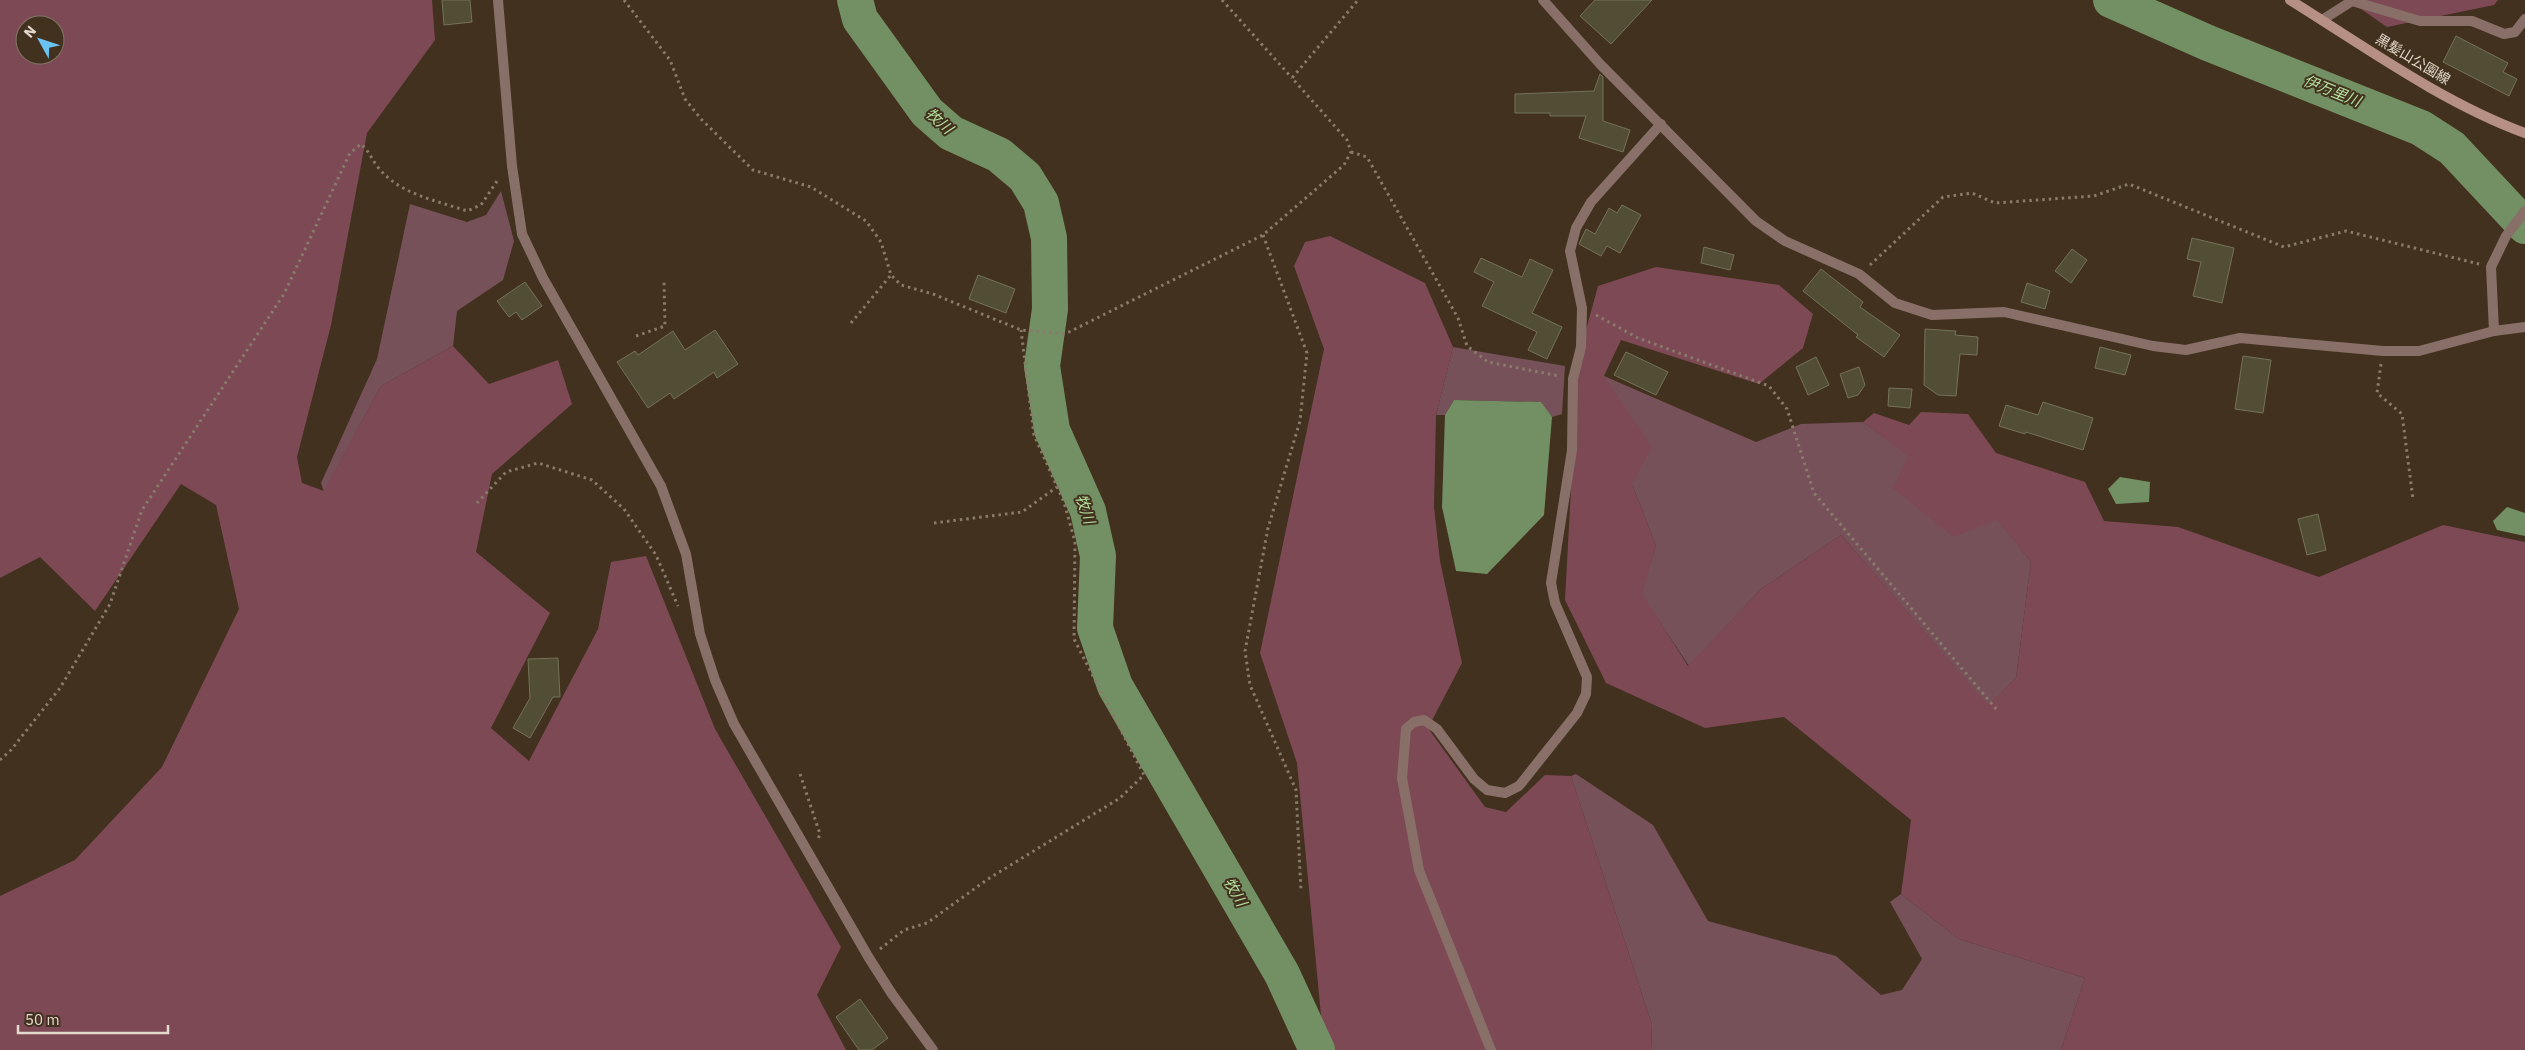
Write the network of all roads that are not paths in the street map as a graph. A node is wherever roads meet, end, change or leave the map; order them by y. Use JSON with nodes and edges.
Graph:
{"nodes":[{"id":1,"x":498,"y":0,"type":"edge"},
{"id":2,"x":1543,"y":0,"type":"edge"},
{"id":3,"x":2290,"y":0,"type":"edge"},
{"id":4,"x":2525,"y":19,"type":"edge"},
{"id":5,"x":2322,"y":20,"type":"junction"},
{"id":6,"x":1661,"y":124,"type":"junction"},
{"id":7,"x":2525,"y":133,"type":"edge"},
{"id":8,"x":2525,"y":211,"type":"edge"},
{"id":9,"x":2525,"y":327,"type":"edge"},
{"id":10,"x":2494,"y":331,"type":"junction"},
{"id":11,"x":933,"y":1050,"type":"edge"},
{"id":12,"x":1491,"y":1050,"type":"edge"}],
"edges":[{"from":1,"to":11,"type":"street"},
{"from":2,"to":6,"type":"street"},
{"from":3,"to":5,"type":"main road","name":"黒髪山公園線"},
{"from":4,"to":5,"type":"street"},
{"from":5,"to":7,"type":"main road","name":"黒髪山公園線"},
{"from":6,"to":10,"type":"street"},
{"from":6,"to":12,"type":"street"},
{"from":8,"to":10,"type":"street"},
{"from":9,"to":10,"type":"street"}]}
